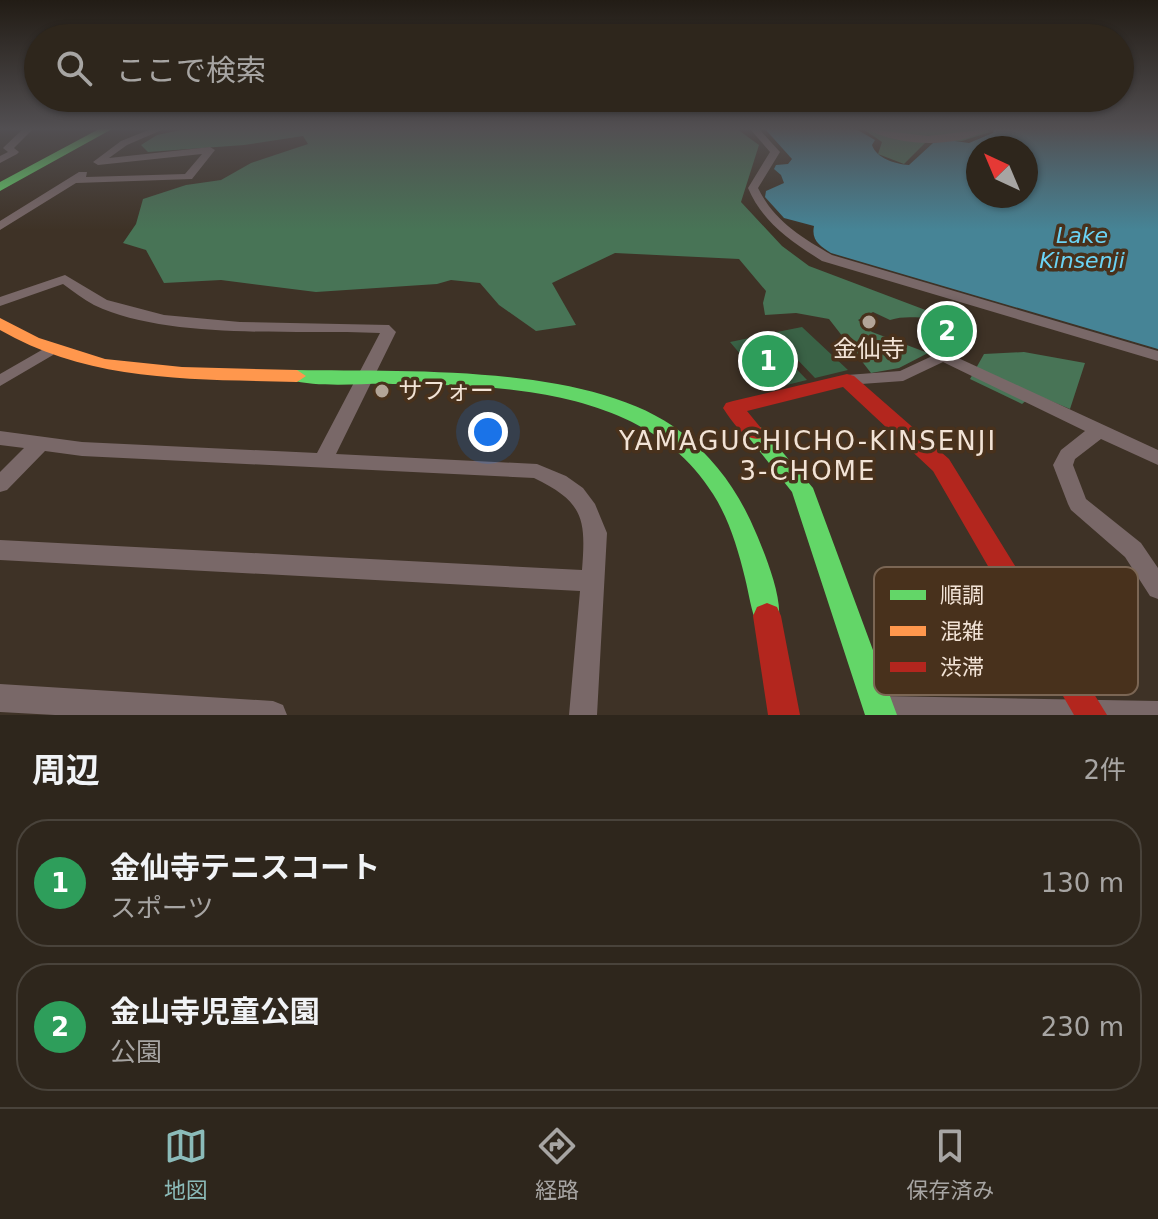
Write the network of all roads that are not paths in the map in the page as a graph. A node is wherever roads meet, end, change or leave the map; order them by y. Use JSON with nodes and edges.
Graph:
{"nodes":[{"id":1,"x":34,"y":162,"type":"edge"},
{"id":2,"x":45,"y":162,"type":"edge"},
{"id":3,"x":98,"y":162,"type":"edge"},
{"id":4,"x":200,"y":162,"type":"edge"},
{"id":5,"x":769,"y":162,"type":"edge"},
{"id":6,"x":0,"y":180,"type":"edge"},
{"id":7,"x":75,"y":180,"type":"junction"},
{"id":8,"x":0,"y":187,"type":"edge"},
{"id":9,"x":0,"y":226,"type":"edge"},
{"id":10,"x":0,"y":302,"type":"edge"},
{"id":11,"x":0,"y":323,"type":"edge"},
{"id":12,"x":47,"y":352,"type":"junction"},
{"id":13,"x":1158,"y":356,"type":"edge"},
{"id":14,"x":366,"y":379,"type":"junction"},
{"id":15,"x":847,"y":380,"type":"junction"},
{"id":16,"x":0,"y":381,"type":"edge"},
{"id":17,"x":1099,"y":430,"type":"junction"},
{"id":18,"x":0,"y":438,"type":"edge"},
{"id":19,"x":40,"y":444,"type":"junction"},
{"id":20,"x":1158,"y":458,"type":"edge"},
{"id":21,"x":322,"y":462,"type":"junction"},
{"id":22,"x":0,"y":484,"type":"edge"},
{"id":23,"x":0,"y":550,"type":"edge"},
{"id":24,"x":1002,"y":567,"type":"edge"},
{"id":25,"x":593,"y":581,"type":"junction"},
{"id":26,"x":1158,"y":588,"type":"edge"},
{"id":27,"x":874,"y":695,"type":"edge"},
{"id":28,"x":1079,"y":695,"type":"edge"},
{"id":29,"x":0,"y":698,"type":"edge"},
{"id":30,"x":880,"y":712,"type":"edge"},
{"id":31,"x":1090,"y":713,"type":"edge"},
{"id":32,"x":273,"y":715,"type":"edge"},
{"id":33,"x":583,"y":715,"type":"edge"},
{"id":34,"x":784,"y":715,"type":"edge"},
{"id":35,"x":1158,"y":715,"type":"edge"}],
"edges":[{"from":1,"to":6,"type":"main road"},
{"from":2,"to":8,"type":"main road"},
{"from":3,"to":7,"type":"street"},
{"from":4,"to":7,"type":"street"},
{"from":5,"to":13,"type":"street"},
{"from":7,"to":9,"type":"street"},
{"from":10,"to":14,"type":"street"},
{"from":11,"to":12,"type":"main road"},
{"from":12,"to":14,"type":"main road"},
{"from":12,"to":16,"type":"street"},
{"from":14,"to":21,"type":"street"},
{"from":14,"to":34,"type":"main road"},
{"from":15,"to":17,"type":"street"},
{"from":15,"to":24,"type":"main road"},
{"from":15,"to":27,"type":"main road"},
{"from":17,"to":20,"type":"street"},
{"from":17,"to":26,"type":"street"},
{"from":18,"to":19,"type":"street"},
{"from":19,"to":21,"type":"street"},
{"from":19,"to":22,"type":"street"},
{"from":21,"to":25,"type":"street"},
{"from":23,"to":25,"type":"street"},
{"from":25,"to":33,"type":"street"},
{"from":28,"to":31,"type":"main road"},
{"from":29,"to":32,"type":"street"},
{"from":30,"to":31,"type":"street"},
{"from":31,"to":35,"type":"street"}]}
